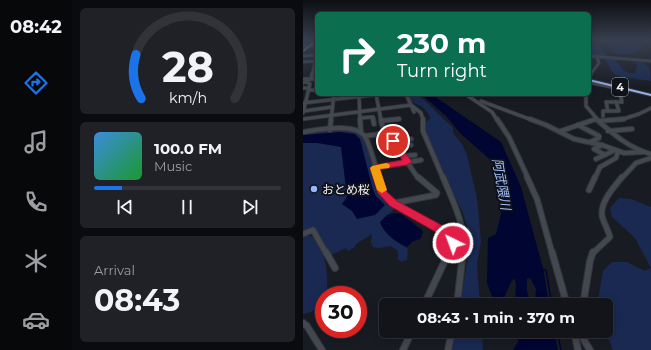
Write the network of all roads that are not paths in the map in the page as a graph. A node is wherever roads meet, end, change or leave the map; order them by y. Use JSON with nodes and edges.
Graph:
{"nodes":[{"id":1,"x":592,"y":56,"type":"edge"},
{"id":2,"x":597,"y":57,"type":"junction"},
{"id":3,"x":315,"y":62,"type":"edge"},
{"id":4,"x":651,"y":62,"type":"edge"},
{"id":5,"x":303,"y":63,"type":"edge"},
{"id":6,"x":315,"y":65,"type":"edge"},
{"id":7,"x":591,"y":76,"type":"edge"},
{"id":8,"x":303,"y":79,"type":"edge"},
{"id":9,"x":311,"y":79,"type":"junction"},
{"id":10,"x":315,"y":79,"type":"edge"},
{"id":11,"x":591,"y":79,"type":"edge"},
{"id":12,"x":591,"y":80,"type":"edge"},
{"id":13,"x":304,"y":83,"type":"edge"},
{"id":14,"x":303,"y":88,"type":"edge"},
{"id":15,"x":621,"y":88,"type":"junction"},
{"id":16,"x":309,"y":89,"type":"junction"},
{"id":17,"x":315,"y":90,"type":"edge"},
{"id":18,"x":651,"y":94,"type":"edge"},
{"id":19,"x":333,"y":96,"type":"edge"},
{"id":20,"x":354,"y":96,"type":"edge"},
{"id":21,"x":359,"y":96,"type":"edge"},
{"id":22,"x":376,"y":96,"type":"edge"},
{"id":23,"x":407,"y":96,"type":"edge"},
{"id":24,"x":469,"y":96,"type":"edge"},
{"id":25,"x":586,"y":96,"type":"edge"},
{"id":26,"x":474,"y":99,"type":"junction"},
{"id":27,"x":333,"y":100,"type":"junction"},
{"id":28,"x":615,"y":102,"type":"junction"},
{"id":29,"x":304,"y":105,"type":"edge"},
{"id":30,"x":411,"y":105,"type":"junction"},
{"id":31,"x":332,"y":107,"type":"junction"},
{"id":32,"x":651,"y":108,"type":"edge"},
{"id":33,"x":379,"y":110,"type":"junction"},
{"id":34,"x":608,"y":111,"type":"junction"},
{"id":35,"x":360,"y":112,"type":"junction"},
{"id":36,"x":414,"y":112,"type":"dead end"},
{"id":37,"x":332,"y":116,"type":"junction"},
{"id":38,"x":603,"y":116,"type":"dead end"},
{"id":39,"x":360,"y":118,"type":"junction"},
{"id":40,"x":303,"y":119,"type":"edge"},
{"id":41,"x":399,"y":119,"type":"dead end"},
{"id":42,"x":598,"y":120,"type":"junction"},
{"id":43,"x":381,"y":121,"type":"junction"},
{"id":44,"x":374,"y":124,"type":"dead end"},
{"id":45,"x":578,"y":125,"type":"junction"},
{"id":46,"x":632,"y":129,"type":"dead end"},
{"id":47,"x":330,"y":130,"type":"junction"},
{"id":48,"x":561,"y":131,"type":"junction"},
{"id":49,"x":609,"y":131,"type":"junction"},
{"id":50,"x":303,"y":132,"type":"edge"},
{"id":51,"x":361,"y":133,"type":"junction"},
{"id":52,"x":388,"y":133,"type":"junction"},
{"id":53,"x":365,"y":136,"type":"junction"},
{"id":54,"x":411,"y":139,"type":"dead end"},
{"id":55,"x":393,"y":141,"type":"junction"},
{"id":56,"x":590,"y":142,"type":"junction"},
{"id":57,"x":411,"y":145,"type":"dead end"},
{"id":58,"x":602,"y":145,"type":"junction"},
{"id":59,"x":397,"y":147,"type":"junction"},
{"id":60,"x":617,"y":151,"type":"junction"},
{"id":61,"x":643,"y":152,"type":"junction"},
{"id":62,"x":415,"y":154,"type":"dead end"},
{"id":63,"x":651,"y":154,"type":"edge"},
{"id":64,"x":605,"y":155,"type":"junction"},
{"id":65,"x":404,"y":156,"type":"junction"},
{"id":66,"x":651,"y":158,"type":"edge"},
{"id":67,"x":596,"y":159,"type":"dead end"},
{"id":68,"x":421,"y":160,"type":"dead end"},
{"id":69,"x":407,"y":162,"type":"junction"},
{"id":70,"x":375,"y":168,"type":"junction"},
{"id":71,"x":589,"y":190,"type":"dead end"},
{"id":72,"x":394,"y":203,"type":"junction"},
{"id":73,"x":303,"y":234,"type":"edge"},
{"id":74,"x":335,"y":268,"type":"dead end"},
{"id":75,"x":427,"y":298,"type":"edge"},
{"id":76,"x":458,"y":298,"type":"edge"},
{"id":77,"x":565,"y":298,"type":"edge"},
{"id":78,"x":584,"y":298,"type":"edge"},
{"id":79,"x":303,"y":323,"type":"edge"},
{"id":80,"x":409,"y":338,"type":"edge"},
{"id":81,"x":451,"y":338,"type":"edge"},
{"id":82,"x":576,"y":338,"type":"edge"},
{"id":83,"x":584,"y":338,"type":"edge"},
{"id":84,"x":322,"y":350,"type":"edge"},
{"id":85,"x":403,"y":350,"type":"edge"},
{"id":86,"x":448,"y":350,"type":"edge"},
{"id":87,"x":579,"y":350,"type":"edge"},
{"id":88,"x":590,"y":350,"type":"edge"}],
"edges":[{"from":1,"to":2,"type":"street"},
{"from":2,"to":4,"type":"street"},
{"from":2,"to":7,"type":"street"},
{"from":3,"to":5,"type":"street"},
{"from":6,"to":9,"type":"street"},
{"from":8,"to":9,"type":"street"},
{"from":9,"to":10,"type":"street"},
{"from":9,"to":13,"type":"street"},
{"from":11,"to":18,"type":"highway","number":"4"},
{"from":12,"to":15,"type":"highway","number":"4"},
{"from":13,"to":16,"type":"street"},
{"from":14,"to":16,"type":"street"},
{"from":15,"to":18,"type":"highway","number":"4"},
{"from":15,"to":28,"type":"street"},
{"from":16,"to":17,"type":"street"},
{"from":16,"to":29,"type":"street"},
{"from":19,"to":27,"type":"street"},
{"from":20,"to":27,"type":"street"},
{"from":21,"to":35,"type":"street"},
{"from":22,"to":33,"type":"street"},
{"from":23,"to":30,"type":"street"},
{"from":24,"to":26,"type":"street"},
{"from":25,"to":42,"type":"street"},
{"from":26,"to":48,"type":"street"},
{"from":26,"to":77,"type":"street"},
{"from":27,"to":29,"type":"street"},
{"from":27,"to":31,"type":"street"},
{"from":28,"to":34,"type":"street"},
{"from":28,"to":34,"type":"street"},
{"from":29,"to":31,"type":"street"},
{"from":30,"to":33,"type":"street"},
{"from":30,"to":36,"type":"street"},
{"from":30,"to":76,"type":"street"},
{"from":31,"to":37,"type":"street"},
{"from":32,"to":42,"type":"street"},
{"from":33,"to":35,"type":"street"},
{"from":33,"to":43,"type":"street"},
{"from":34,"to":38,"type":"street"},
{"from":35,"to":37,"type":"street"},
{"from":35,"to":39,"type":"street"},
{"from":37,"to":40,"type":"street"},
{"from":37,"to":47,"type":"street"},
{"from":39,"to":44,"type":"street"},
{"from":39,"to":51,"type":"street"},
{"from":41,"to":43,"type":"street"},
{"from":42,"to":45,"type":"street"},
{"from":42,"to":49,"type":"street"},
{"from":43,"to":52,"type":"street"},
{"from":45,"to":48,"type":"street"},
{"from":45,"to":56,"type":"street"},
{"from":46,"to":49,"type":"street"},
{"from":47,"to":50,"type":"street"},
{"from":47,"to":51,"type":"street"},
{"from":48,"to":56,"type":"street"},
{"from":49,"to":61,"type":"street"},
{"from":51,"to":53,"type":"street"},
{"from":52,"to":53,"type":"street"},
{"from":52,"to":55,"type":"street"},
{"from":53,"to":70,"type":"street"},
{"from":54,"to":55,"type":"street"},
{"from":55,"to":59,"type":"street"},
{"from":56,"to":58,"type":"street"},
{"from":57,"to":59,"type":"street"},
{"from":58,"to":60,"type":"street"},
{"from":58,"to":64,"type":"street"},
{"from":59,"to":65,"type":"street"},
{"from":60,"to":61,"type":"street"},
{"from":60,"to":64,"type":"street"},
{"from":60,"to":71,"type":"street"},
{"from":61,"to":63,"type":"street"},
{"from":62,"to":65,"type":"street"},
{"from":64,"to":67,"type":"street"},
{"from":65,"to":69,"type":"street"},
{"from":66,"to":78,"type":"street"},
{"from":68,"to":69,"type":"street"},
{"from":69,"to":70,"type":"street"},
{"from":69,"to":72,"type":"street"},
{"from":70,"to":72,"type":"street"},
{"from":72,"to":75,"type":"street"},
{"from":73,"to":74,"type":"street"},
{"from":79,"to":84,"type":"street"},
{"from":80,"to":85,"type":"street"},
{"from":81,"to":86,"type":"street"},
{"from":82,"to":87,"type":"street"},
{"from":83,"to":88,"type":"street"}]}
